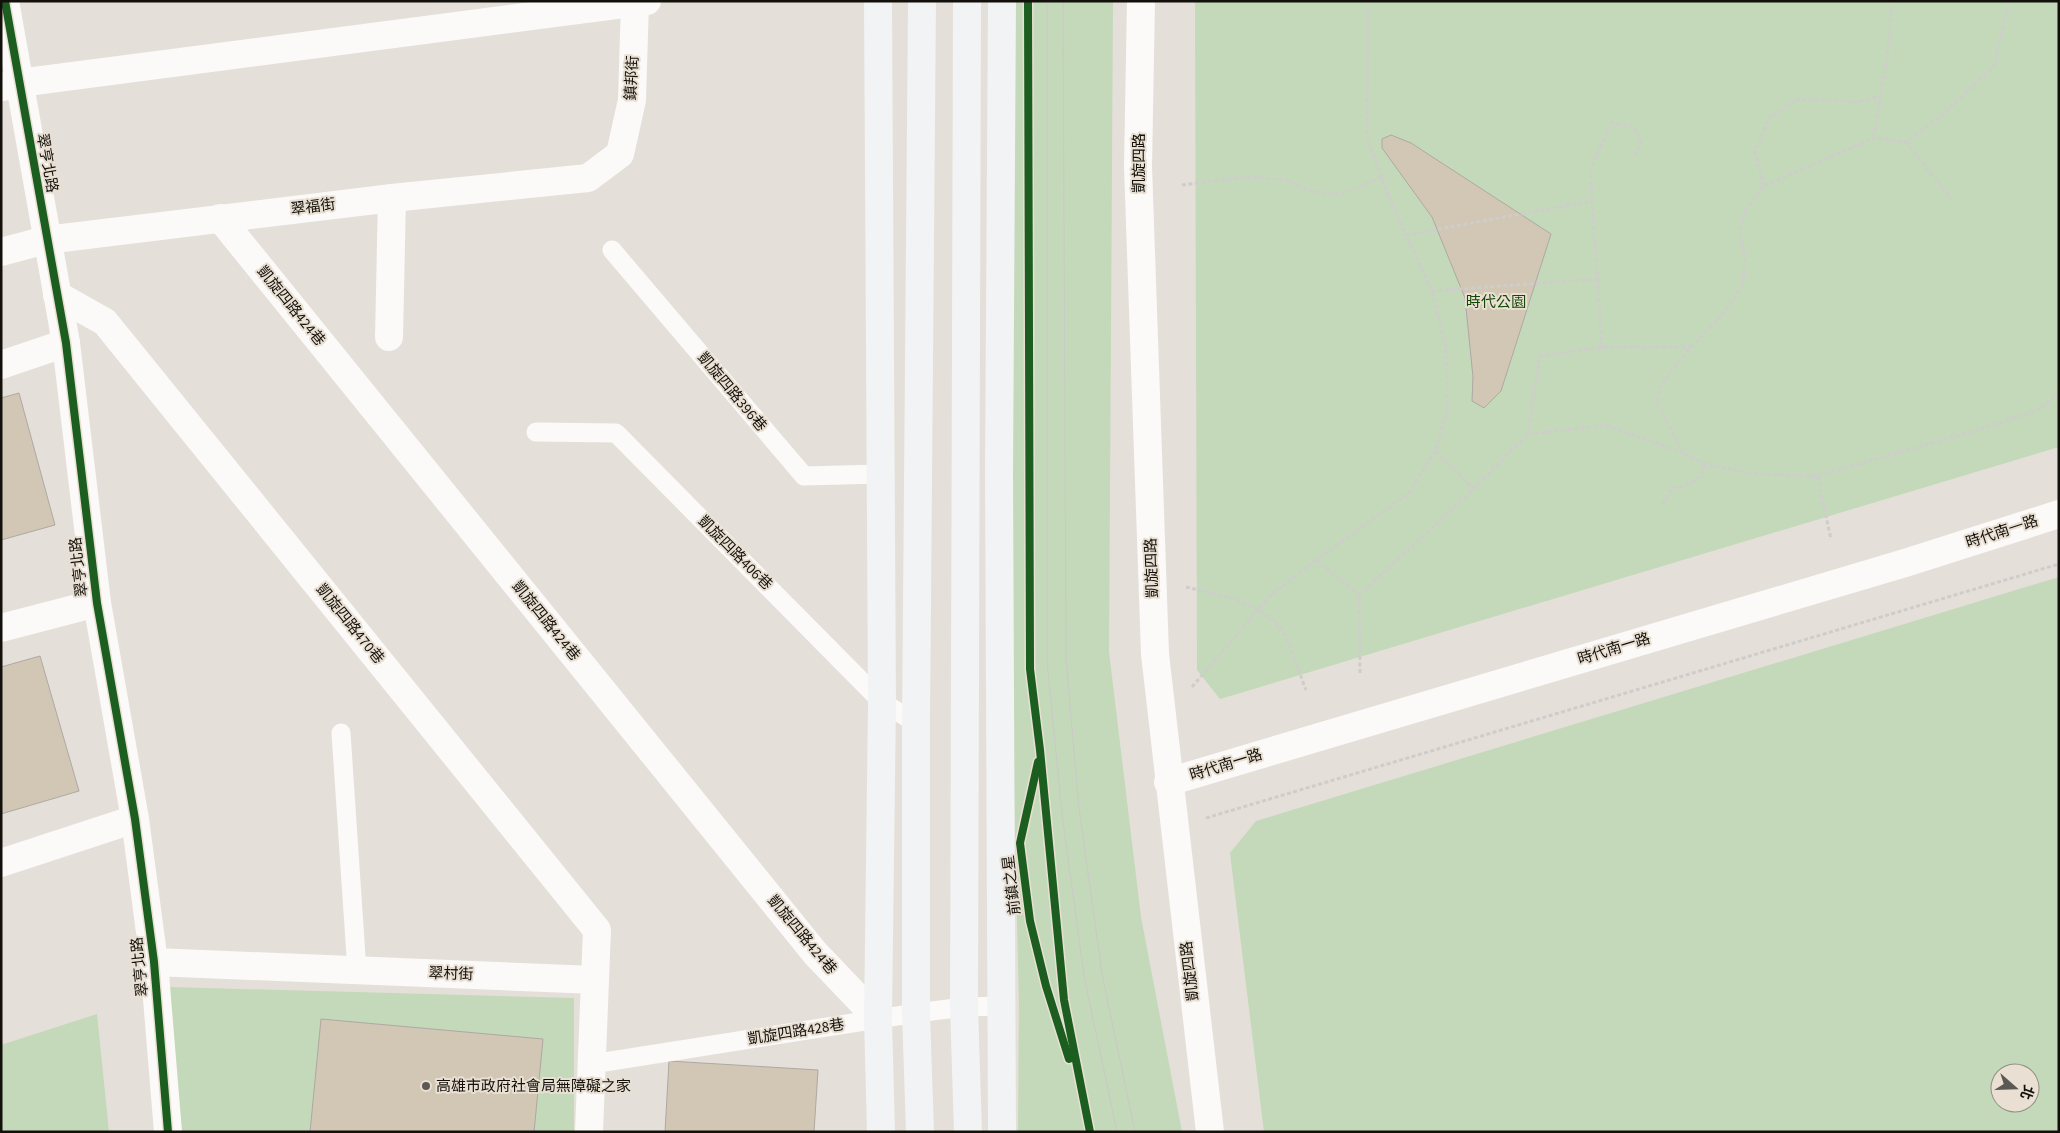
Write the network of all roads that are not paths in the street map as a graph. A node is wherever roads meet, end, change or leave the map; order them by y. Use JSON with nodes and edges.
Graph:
{"nodes":[{"id":1,"x":4,"y":1,"type":"edge"},
{"id":2,"x":878,"y":1,"type":"edge"},
{"id":3,"x":922,"y":1,"type":"edge"},
{"id":4,"x":968,"y":1,"type":"edge"},
{"id":5,"x":1002,"y":1,"type":"edge"},
{"id":6,"x":1141,"y":1,"type":"edge"},
{"id":7,"x":639,"y":2,"type":"edge"},
{"id":8,"x":10,"y":85,"type":"edge"},
{"id":9,"x":620,"y":154,"type":"joint"},
{"id":10,"x":392,"y":198,"type":"junction"},
{"id":11,"x":220,"y":218,"type":"junction"},
{"id":12,"x":46,"y":240,"type":"junction"},
{"id":13,"x":612,"y":250,"type":"dead end"},
{"id":14,"x":1,"y":252,"type":"edge"},
{"id":15,"x":57,"y":295,"type":"junction"},
{"id":16,"x":389,"y":337,"type":"dead end"},
{"id":17,"x":66,"y":343,"type":"junction"},
{"id":18,"x":1,"y":365,"type":"edge"},
{"id":19,"x":536,"y":432,"type":"dead end"},
{"id":20,"x":879,"y":474,"type":"junction"},
{"id":21,"x":2059,"y":514,"type":"edge"},
{"id":22,"x":96,"y":602,"type":"junction"},
{"id":23,"x":1,"y":628,"type":"edge"},
{"id":24,"x":882,"y":702,"type":"junction"},
{"id":25,"x":916,"y":723,"type":"junction"},
{"id":26,"x":341,"y":733,"type":"dead end"},
{"id":27,"x":1168,"y":782,"type":"junction"},
{"id":28,"x":135,"y":819,"type":"junction"},
{"id":29,"x":1,"y":863,"type":"edge"},
{"id":30,"x":154,"y":962,"type":"junction"},
{"id":31,"x":357,"y":971,"type":"junction"},
{"id":32,"x":595,"y":980,"type":"junction"},
{"id":33,"x":964,"y":1006,"type":"junction"},
{"id":34,"x":1001,"y":1006,"type":"junction"},
{"id":35,"x":916,"y":1013,"type":"junction"},
{"id":36,"x":878,"y":1019,"type":"junction"},
{"id":37,"x":592,"y":1064,"type":"junction"},
{"id":38,"x":168,"y":1132,"type":"edge"},
{"id":39,"x":589,"y":1132,"type":"edge"},
{"id":40,"x":881,"y":1132,"type":"edge"},
{"id":41,"x":920,"y":1132,"type":"edge"},
{"id":42,"x":968,"y":1132,"type":"edge"},
{"id":43,"x":1002,"y":1132,"type":"edge"},
{"id":44,"x":1210,"y":1132,"type":"edge"}],
"edges":[{"from":1,"to":8,"type":"street","name":"翠亨北路"},
{"from":2,"to":20,"type":"street"},
{"from":3,"to":25,"type":"street"},
{"from":4,"to":33,"type":"street"},
{"from":5,"to":34,"type":"street"},
{"from":6,"to":27,"type":"street","name":"凱旋四路"},
{"from":7,"to":8,"type":"street"},
{"from":7,"to":9,"type":"street","name":"鎮邦街"},
{"from":8,"to":12,"type":"street","name":"翠亨北路"},
{"from":9,"to":10,"type":"street","name":"翠福街"},
{"from":10,"to":11,"type":"street","name":"翠福街"},
{"from":10,"to":16,"type":"street"},
{"from":11,"to":12,"type":"street","name":"翠福街"},
{"from":11,"to":36,"type":"street","name":"凱旋四路424巷"},
{"from":12,"to":14,"type":"street","name":"翠福街"},
{"from":12,"to":15,"type":"street","name":"翠亨北路"},
{"from":13,"to":20,"type":"lane","name":"凱旋四路396巷"},
{"from":15,"to":17,"type":"street","name":"翠亨北路"},
{"from":15,"to":32,"type":"street","name":"凱旋四路470巷"},
{"from":17,"to":18,"type":"street"},
{"from":17,"to":22,"type":"street","name":"翠亨北路"},
{"from":19,"to":24,"type":"lane","name":"凱旋四路406巷"},
{"from":20,"to":24,"type":"street"},
{"from":21,"to":27,"type":"street","name":"時代南一路"},
{"from":22,"to":23,"type":"street"},
{"from":22,"to":28,"type":"street","name":"翠亨北路"},
{"from":24,"to":25,"type":"lane","name":"凱旋四路406巷"},
{"from":24,"to":36,"type":"street"},
{"from":25,"to":35,"type":"street"},
{"from":26,"to":31,"type":"lane"},
{"from":27,"to":44,"type":"street","name":"凱旋四路"},
{"from":28,"to":29,"type":"street"},
{"from":28,"to":30,"type":"street","name":"翠亨北路"},
{"from":30,"to":31,"type":"street","name":"翠村街"},
{"from":30,"to":38,"type":"street","name":"翠亨北路"},
{"from":31,"to":32,"type":"street","name":"翠村街"},
{"from":32,"to":37,"type":"street"},
{"from":33,"to":34,"type":"lane","name":"凱旋四路428巷"},
{"from":33,"to":35,"type":"lane","name":"凱旋四路428巷"},
{"from":33,"to":42,"type":"street"},
{"from":34,"to":43,"type":"street"},
{"from":35,"to":36,"type":"lane","name":"凱旋四路428巷"},
{"from":35,"to":41,"type":"street"},
{"from":36,"to":37,"type":"lane","name":"凱旋四路428巷"},
{"from":36,"to":40,"type":"street"},
{"from":37,"to":39,"type":"street"}]}
